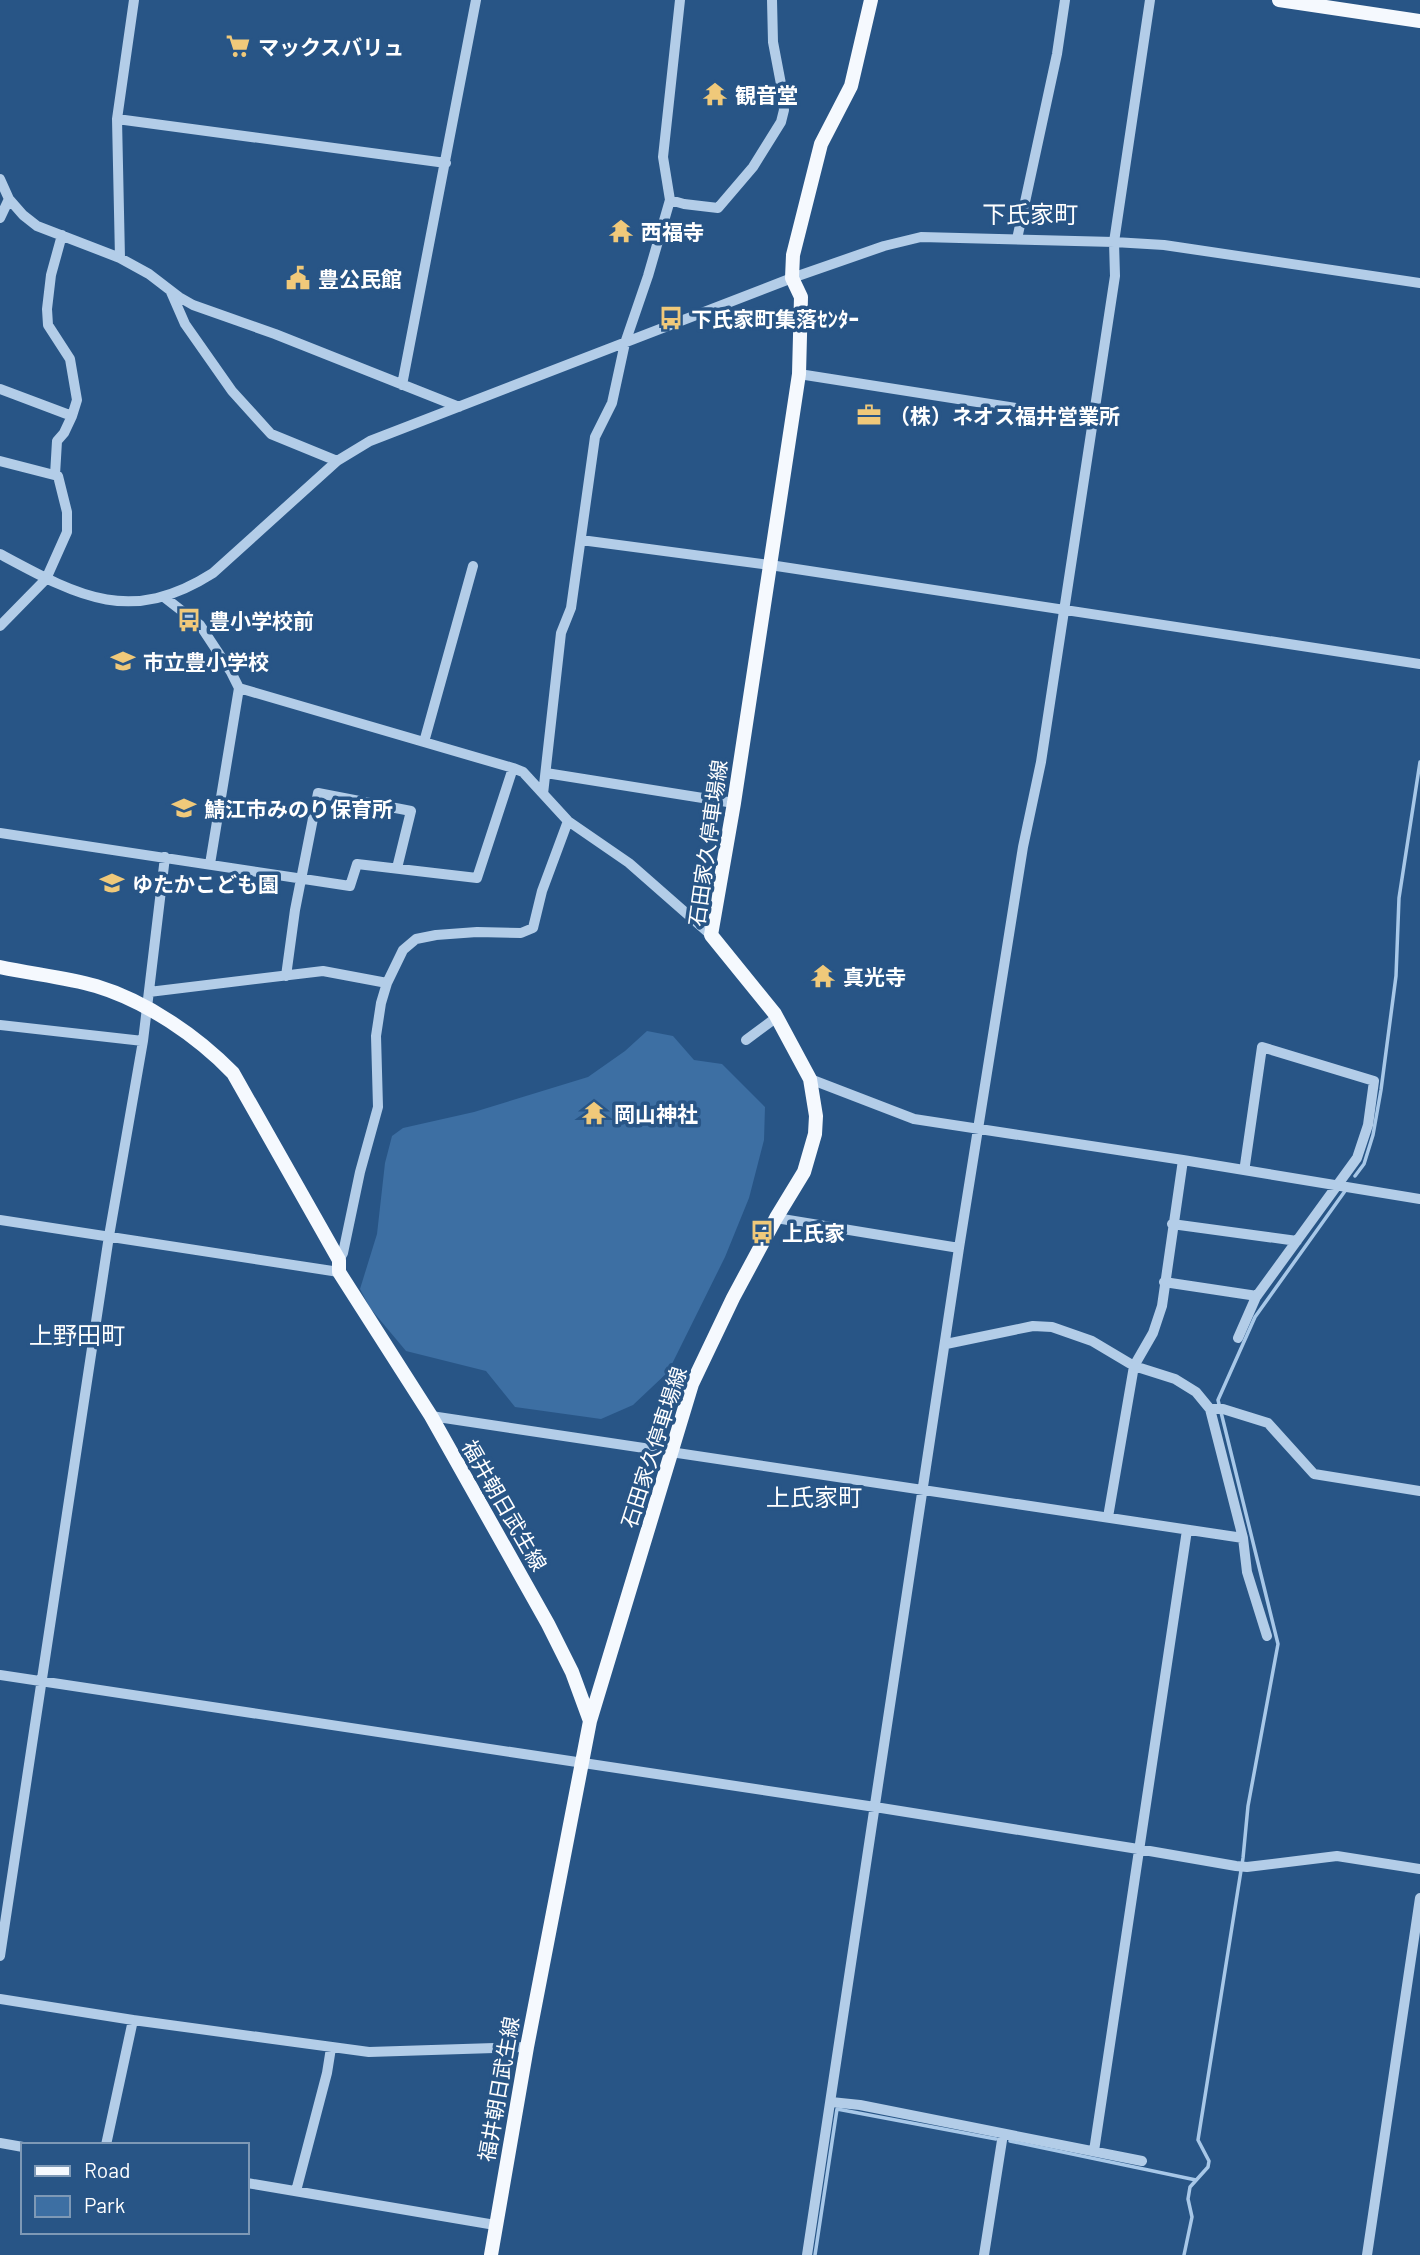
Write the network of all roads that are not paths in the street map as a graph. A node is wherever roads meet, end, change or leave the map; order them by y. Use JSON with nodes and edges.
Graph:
{"nodes":[{"id":1,"x":134,"y":0,"type":"edge"},
{"id":2,"x":476,"y":0,"type":"edge"},
{"id":3,"x":680,"y":0,"type":"edge"},
{"id":4,"x":772,"y":0,"type":"edge"},
{"id":5,"x":871,"y":0,"type":"edge"},
{"id":6,"x":1065,"y":0,"type":"edge"},
{"id":7,"x":1150,"y":0,"type":"edge"},
{"id":8,"x":1279,"y":0,"type":"edge"},
{"id":9,"x":1420,"y":21,"type":"edge"},
{"id":10,"x":117,"y":119,"type":"junction"},
{"id":11,"x":446,"y":163,"type":"junction"},
{"id":12,"x":0,"y":179,"type":"edge"},
{"id":13,"x":9,"y":199,"type":"junction"},
{"id":14,"x":670,"y":200,"type":"junction"},
{"id":15,"x":0,"y":218,"type":"edge"},
{"id":16,"x":62,"y":235,"type":"junction"},
{"id":17,"x":1017,"y":239,"type":"junction"},
{"id":18,"x":1114,"y":242,"type":"junction"},
{"id":19,"x":120,"y":258,"type":"junction"},
{"id":20,"x":792,"y":278,"type":"junction"},
{"id":21,"x":1420,"y":283,"type":"edge"},
{"id":22,"x":170,"y":290,"type":"junction"},
{"id":23,"x":625,"y":343,"type":"junction"},
{"id":24,"x":799,"y":374,"type":"junction"},
{"id":25,"x":402,"y":385,"type":"junction"},
{"id":26,"x":0,"y":389,"type":"edge"},
{"id":27,"x":459,"y":407,"type":"junction"},
{"id":28,"x":72,"y":416,"type":"junction"},
{"id":29,"x":1092,"y":420,"type":"junction"},
{"id":30,"x":0,"y":461,"type":"edge"},
{"id":31,"x":337,"y":461,"type":"junction"},
{"id":32,"x":55,"y":475,"type":"junction"},
{"id":33,"x":581,"y":540,"type":"junction"},
{"id":34,"x":0,"y":554,"type":"edge"},
{"id":35,"x":770,"y":565,"type":"junction"},
{"id":36,"x":473,"y":566,"type":"dead end"},
{"id":37,"x":46,"y":579,"type":"junction"},
{"id":38,"x":164,"y":597,"type":"junction"},
{"id":39,"x":1063,"y":610,"type":"junction"},
{"id":40,"x":0,"y":626,"type":"edge"},
{"id":41,"x":1420,"y":664,"type":"edge"},
{"id":42,"x":239,"y":688,"type":"junction"},
{"id":43,"x":424,"y":742,"type":"junction"},
{"id":44,"x":513,"y":768,"type":"junction"},
{"id":45,"x":546,"y":773,"type":"junction"},
{"id":46,"x":543,"y":794,"type":"junction"},
{"id":47,"x":734,"y":803,"type":"junction"},
{"id":48,"x":568,"y":821,"type":"junction"},
{"id":49,"x":0,"y":833,"type":"edge"},
{"id":50,"x":165,"y":857,"type":"junction"},
{"id":51,"x":210,"y":864,"type":"junction"},
{"id":52,"x":397,"y":869,"type":"junction"},
{"id":53,"x":301,"y":878,"type":"junction"},
{"id":54,"x":711,"y":935,"type":"junction"},
{"id":55,"x":0,"y":967,"type":"edge"},
{"id":56,"x":286,"y":976,"type":"junction"},
{"id":57,"x":387,"y":983,"type":"junction"},
{"id":58,"x":149,"y":992,"type":"junction"},
{"id":59,"x":147,"y":1009,"type":"junction"},
{"id":60,"x":777,"y":1017,"type":"junction"},
{"id":61,"x":0,"y":1025,"type":"edge"},
{"id":62,"x":746,"y":1040,"type":"dead end"},
{"id":63,"x":143,"y":1041,"type":"junction"},
{"id":64,"x":810,"y":1079,"type":"junction"},
{"id":65,"x":979,"y":1129,"type":"junction"},
{"id":66,"x":1183,"y":1160,"type":"junction"},
{"id":67,"x":1245,"y":1165,"type":"dead end"},
{"id":68,"x":1338,"y":1186,"type":"junction"},
{"id":69,"x":1420,"y":1199,"type":"edge"},
{"id":70,"x":776,"y":1218,"type":"junction"},
{"id":71,"x":0,"y":1220,"type":"edge"},
{"id":72,"x":1172,"y":1224,"type":"junction"},
{"id":73,"x":109,"y":1236,"type":"junction"},
{"id":74,"x":1297,"y":1241,"type":"junction"},
{"id":75,"x":959,"y":1248,"type":"junction"},
{"id":76,"x":339,"y":1266,"type":"junction"},
{"id":77,"x":1164,"y":1282,"type":"junction"},
{"id":78,"x":1257,"y":1296,"type":"junction"},
{"id":79,"x":1238,"y":1338,"type":"dead end"},
{"id":80,"x":946,"y":1344,"type":"junction"},
{"id":81,"x":1134,"y":1366,"type":"junction"},
{"id":82,"x":1216,"y":1409,"type":"junction"},
{"id":83,"x":431,"y":1416,"type":"junction"},
{"id":84,"x":671,"y":1451,"type":"junction"},
{"id":85,"x":922,"y":1490,"type":"junction"},
{"id":86,"x":1420,"y":1491,"type":"edge"},
{"id":87,"x":1108,"y":1517,"type":"junction"},
{"id":88,"x":1187,"y":1530,"type":"junction"},
{"id":89,"x":1243,"y":1538,"type":"junction"},
{"id":90,"x":1268,"y":1636,"type":"dead end"},
{"id":91,"x":0,"y":1675,"type":"edge"},
{"id":92,"x":42,"y":1681,"type":"junction"},
{"id":93,"x":590,"y":1721,"type":"junction"},
{"id":94,"x":584,"y":1762,"type":"junction"},
{"id":95,"x":874,"y":1807,"type":"junction"},
{"id":96,"x":1138,"y":1849,"type":"junction"},
{"id":97,"x":1420,"y":1869,"type":"edge"},
{"id":98,"x":1420,"y":1898,"type":"edge"},
{"id":99,"x":0,"y":1956,"type":"edge"},
{"id":100,"x":0,"y":1999,"type":"edge"},
{"id":101,"x":133,"y":2020,"type":"junction"},
{"id":102,"x":527,"y":2047,"type":"junction"},
{"id":103,"x":331,"y":2048,"type":"junction"},
{"id":104,"x":831,"y":2102,"type":"junction"},
{"id":105,"x":1003,"y":2134,"type":"junction"},
{"id":106,"x":0,"y":2143,"type":"edge"},
{"id":107,"x":106,"y":2143,"type":"edge"},
{"id":108,"x":21,"y":2147,"type":"edge"},
{"id":109,"x":1094,"y":2151,"type":"junction"},
{"id":110,"x":1142,"y":2161,"type":"dead end"},
{"id":111,"x":248,"y":2183,"type":"edge"},
{"id":112,"x":296,"y":2190,"type":"junction"},
{"id":113,"x":495,"y":2225,"type":"junction"},
{"id":114,"x":491,"y":2255,"type":"edge"},
{"id":115,"x":807,"y":2255,"type":"edge"},
{"id":116,"x":984,"y":2255,"type":"edge"},
{"id":117,"x":1367,"y":2255,"type":"edge"}],
"edges":[{"from":1,"to":10,"type":"street"},
{"from":2,"to":11,"type":"street"},
{"from":3,"to":14,"type":"street"},
{"from":4,"to":14,"type":"street"},
{"from":5,"to":20,"type":"main road","name":"石田家久停車場線"},
{"from":6,"to":17,"type":"street"},
{"from":7,"to":18,"type":"street"},
{"from":8,"to":9,"type":"main road"},
{"from":10,"to":11,"type":"street"},
{"from":10,"to":19,"type":"street"},
{"from":11,"to":25,"type":"street"},
{"from":12,"to":13,"type":"street"},
{"from":13,"to":15,"type":"street"},
{"from":13,"to":16,"type":"street"},
{"from":14,"to":23,"type":"street"},
{"from":16,"to":19,"type":"street"},
{"from":16,"to":28,"type":"street"},
{"from":17,"to":18,"type":"street"},
{"from":17,"to":20,"type":"street"},
{"from":18,"to":21,"type":"street"},
{"from":18,"to":29,"type":"street"},
{"from":19,"to":22,"type":"street"},
{"from":20,"to":23,"type":"street"},
{"from":20,"to":24,"type":"main road","name":"石田家久停車場線"},
{"from":22,"to":25,"type":"street"},
{"from":22,"to":31,"type":"street"},
{"from":23,"to":27,"type":"street"},
{"from":23,"to":33,"type":"street"},
{"from":24,"to":29,"type":"street"},
{"from":24,"to":35,"type":"main road","name":"石田家久停車場線"},
{"from":25,"to":27,"type":"street"},
{"from":26,"to":28,"type":"street"},
{"from":27,"to":31,"type":"street"},
{"from":28,"to":32,"type":"street"},
{"from":29,"to":39,"type":"street"},
{"from":30,"to":32,"type":"street"},
{"from":31,"to":38,"type":"street"},
{"from":32,"to":37,"type":"street"},
{"from":33,"to":35,"type":"street"},
{"from":33,"to":45,"type":"street"},
{"from":34,"to":37,"type":"street"},
{"from":35,"to":39,"type":"street"},
{"from":35,"to":47,"type":"main road","name":"石田家久停車場線"},
{"from":36,"to":43,"type":"street"},
{"from":37,"to":38,"type":"street"},
{"from":37,"to":40,"type":"street"},
{"from":38,"to":42,"type":"street"},
{"from":39,"to":41,"type":"street"},
{"from":39,"to":65,"type":"street"},
{"from":42,"to":43,"type":"street"},
{"from":42,"to":51,"type":"street"},
{"from":43,"to":44,"type":"street"},
{"from":44,"to":46,"type":"street"},
{"from":44,"to":52,"type":"street"},
{"from":45,"to":46,"type":"street"},
{"from":45,"to":47,"type":"street"},
{"from":46,"to":48,"type":"street"},
{"from":47,"to":54,"type":"main road","name":"石田家久停車場線"},
{"from":48,"to":54,"type":"street"},
{"from":48,"to":57,"type":"street"},
{"from":49,"to":50,"type":"street"},
{"from":50,"to":51,"type":"street"},
{"from":50,"to":58,"type":"street"},
{"from":51,"to":53,"type":"street"},
{"from":52,"to":53,"type":"street"},
{"from":52,"to":53,"type":"street"},
{"from":53,"to":56,"type":"street"},
{"from":54,"to":60,"type":"main road","name":"石田家久停車場線"},
{"from":55,"to":59,"type":"main road","name":"福井朝日武生線"},
{"from":56,"to":57,"type":"street"},
{"from":56,"to":58,"type":"street"},
{"from":57,"to":76,"type":"street"},
{"from":58,"to":59,"type":"street"},
{"from":59,"to":63,"type":"street"},
{"from":59,"to":76,"type":"main road","name":"福井朝日武生線"},
{"from":60,"to":62,"type":"street"},
{"from":60,"to":64,"type":"main road","name":"石田家久停車場線"},
{"from":61,"to":63,"type":"street"},
{"from":63,"to":73,"type":"street"},
{"from":64,"to":65,"type":"street"},
{"from":64,"to":70,"type":"main road","name":"石田家久停車場線"},
{"from":65,"to":66,"type":"street"},
{"from":65,"to":75,"type":"street"},
{"from":66,"to":68,"type":"street"},
{"from":66,"to":72,"type":"street"},
{"from":67,"to":68,"type":"street"},
{"from":68,"to":69,"type":"street"},
{"from":68,"to":74,"type":"street"},
{"from":70,"to":75,"type":"street"},
{"from":70,"to":84,"type":"main road","name":"石田家久停車場線"},
{"from":71,"to":73,"type":"street"},
{"from":72,"to":74,"type":"street"},
{"from":72,"to":77,"type":"street"},
{"from":73,"to":76,"type":"street"},
{"from":73,"to":92,"type":"street"},
{"from":74,"to":78,"type":"street"},
{"from":75,"to":80,"type":"street"},
{"from":76,"to":83,"type":"main road","name":"福井朝日武生線"},
{"from":77,"to":78,"type":"street"},
{"from":77,"to":81,"type":"street"},
{"from":78,"to":79,"type":"street"},
{"from":80,"to":81,"type":"street"},
{"from":80,"to":85,"type":"street"},
{"from":81,"to":82,"type":"street"},
{"from":81,"to":87,"type":"street"},
{"from":82,"to":86,"type":"street"},
{"from":82,"to":89,"type":"street"},
{"from":83,"to":84,"type":"street"},
{"from":83,"to":93,"type":"main road","name":"福井朝日武生線"},
{"from":84,"to":85,"type":"street"},
{"from":84,"to":93,"type":"main road","name":"石田家久停車場線"},
{"from":85,"to":87,"type":"street"},
{"from":85,"to":95,"type":"street"},
{"from":87,"to":88,"type":"street"},
{"from":88,"to":89,"type":"street"},
{"from":88,"to":96,"type":"street"},
{"from":89,"to":90,"type":"street"},
{"from":91,"to":92,"type":"street"},
{"from":92,"to":94,"type":"street"},
{"from":92,"to":99,"type":"street"},
{"from":93,"to":94,"type":"main road","name":"福井朝日武生線"},
{"from":94,"to":95,"type":"street"},
{"from":94,"to":102,"type":"main road","name":"福井朝日武生線"},
{"from":95,"to":96,"type":"street"},
{"from":95,"to":104,"type":"street"},
{"from":96,"to":97,"type":"street"},
{"from":96,"to":109,"type":"street"},
{"from":98,"to":117,"type":"street"},
{"from":100,"to":101,"type":"street"},
{"from":101,"to":103,"type":"street"},
{"from":101,"to":107,"type":"street"},
{"from":102,"to":103,"type":"street"},
{"from":102,"to":113,"type":"main road","name":"福井朝日武生線"},
{"from":103,"to":112,"type":"street"},
{"from":104,"to":105,"type":"street"},
{"from":104,"to":115,"type":"street"},
{"from":105,"to":109,"type":"street"},
{"from":105,"to":116,"type":"street"},
{"from":106,"to":108,"type":"street"},
{"from":109,"to":110,"type":"street"},
{"from":111,"to":112,"type":"street"},
{"from":112,"to":113,"type":"street"},
{"from":113,"to":114,"type":"main road","name":"福井朝日武生線"}]}
